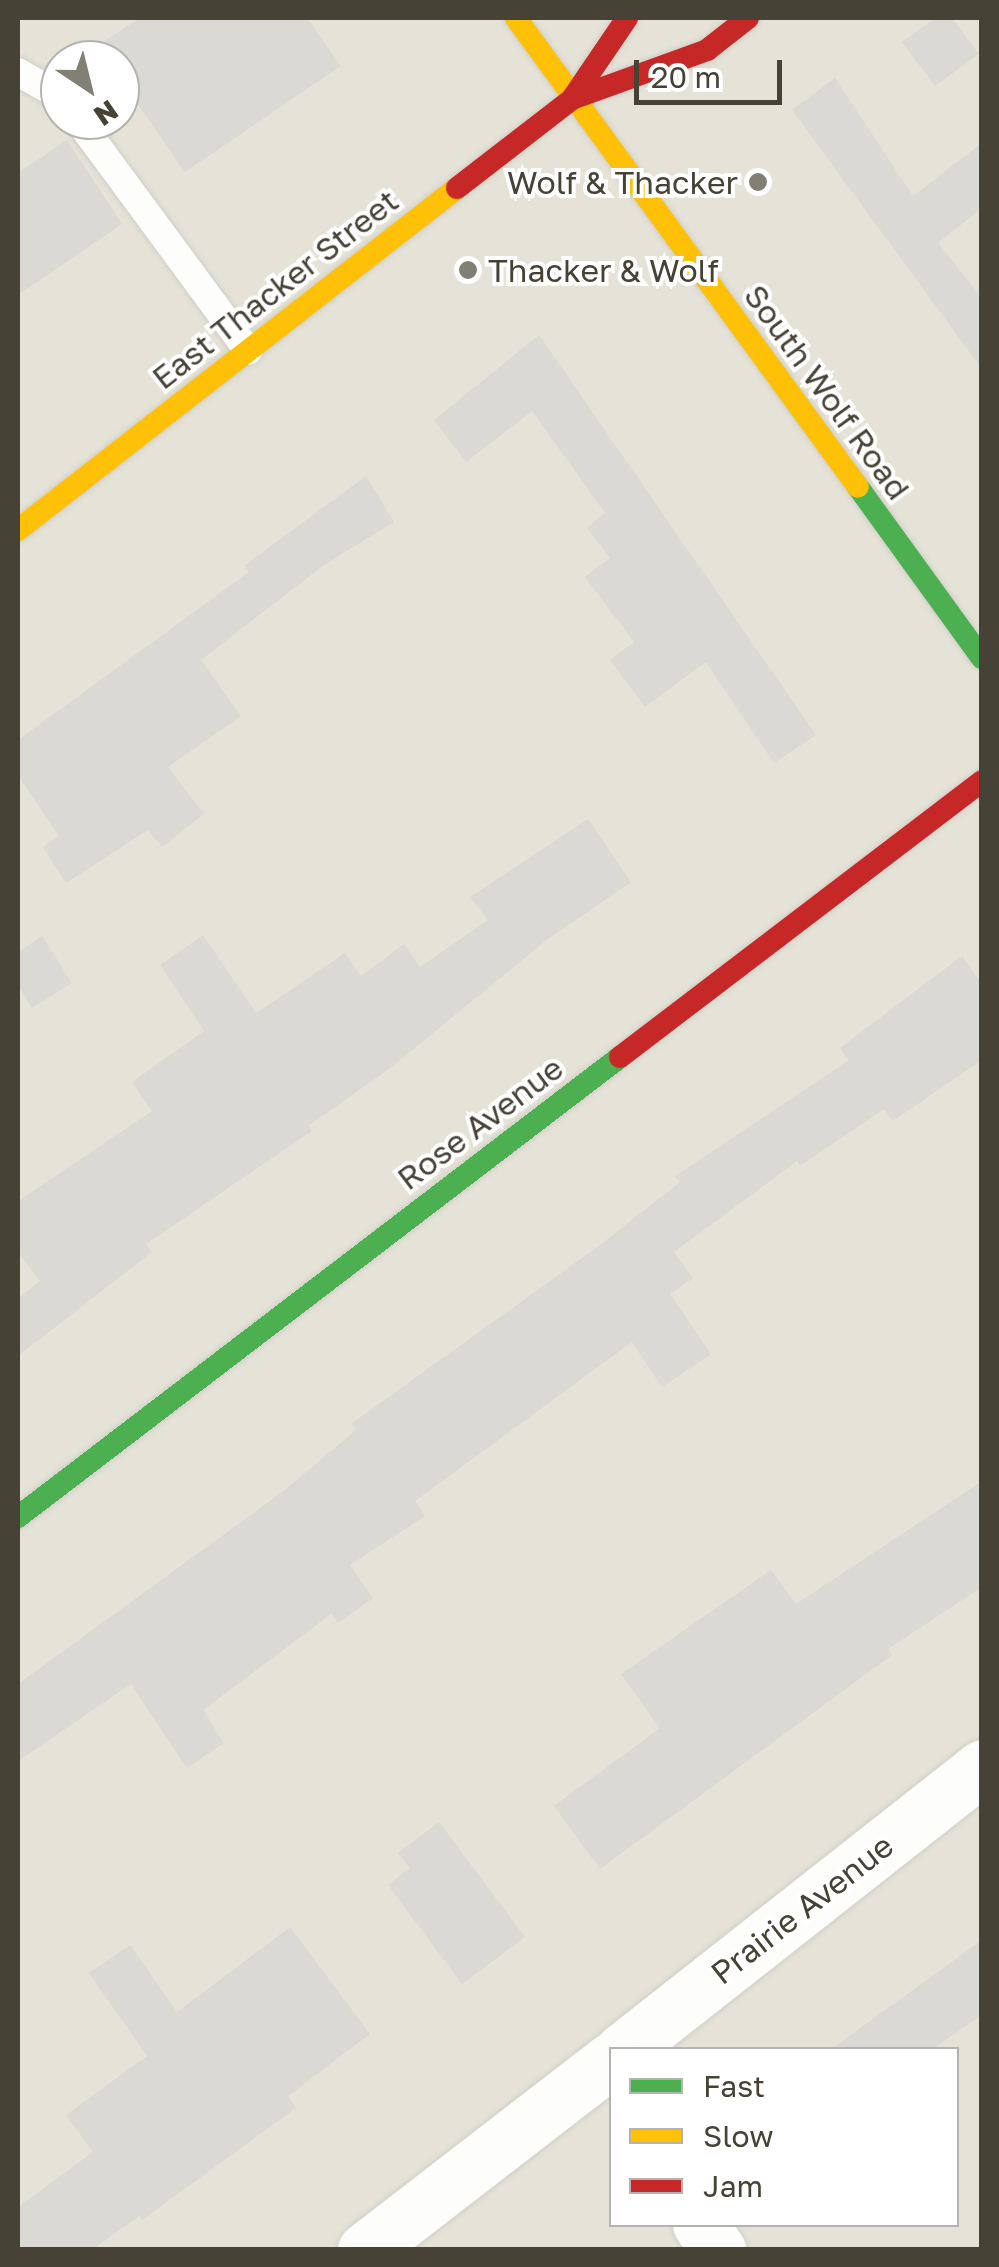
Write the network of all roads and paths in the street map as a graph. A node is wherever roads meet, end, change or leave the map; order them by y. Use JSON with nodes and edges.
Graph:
{"nodes":[{"id":1,"x":516,"y":18,"type":"edge"},
{"id":2,"x":627,"y":18,"type":"edge"},
{"id":3,"x":748,"y":18,"type":"edge"},
{"id":4,"x":18,"y":72,"type":"edge"},
{"id":5,"x":40,"y":85,"type":"edge"},
{"id":6,"x":572,"y":99,"type":"junction"},
{"id":7,"x":93,"y":140,"type":"edge"},
{"id":8,"x":248,"y":351,"type":"junction"},
{"id":9,"x":18,"y":530,"type":"edge"},
{"id":10,"x":982,"y":658,"type":"edge"},
{"id":11,"x":982,"y":782,"type":"edge"},
{"id":12,"x":18,"y":1517,"type":"edge"},
{"id":13,"x":982,"y":1768,"type":"edge"},
{"id":14,"x":639,"y":2047,"type":"edge"},
{"id":15,"x":609,"y":2072,"type":"edge"},
{"id":16,"x":702,"y":2227,"type":"edge"},
{"id":17,"x":365,"y":2250,"type":"edge"},
{"id":18,"x":718,"y":2250,"type":"edge"}],
"edges":[{"from":1,"to":6,"type":"street","name":"South Wolf Road"},
{"from":2,"to":6,"type":"street","name":"East Thacker Street"},
{"from":3,"to":6,"type":"street","name":"East Thacker Street"},
{"from":4,"to":5,"type":"lane"},
{"from":6,"to":8,"type":"street","name":"East Thacker Street"},
{"from":6,"to":10,"type":"street","name":"South Wolf Road"},
{"from":7,"to":8,"type":"lane"},
{"from":8,"to":9,"type":"street","name":"East Thacker Street"},
{"from":11,"to":12,"type":"street","name":"Rose Avenue"},
{"from":13,"to":14,"type":"street","name":"Prairie Avenue"},
{"from":15,"to":17,"type":"street","name":"Prairie Avenue"},
{"from":16,"to":18,"type":"street"}]}
